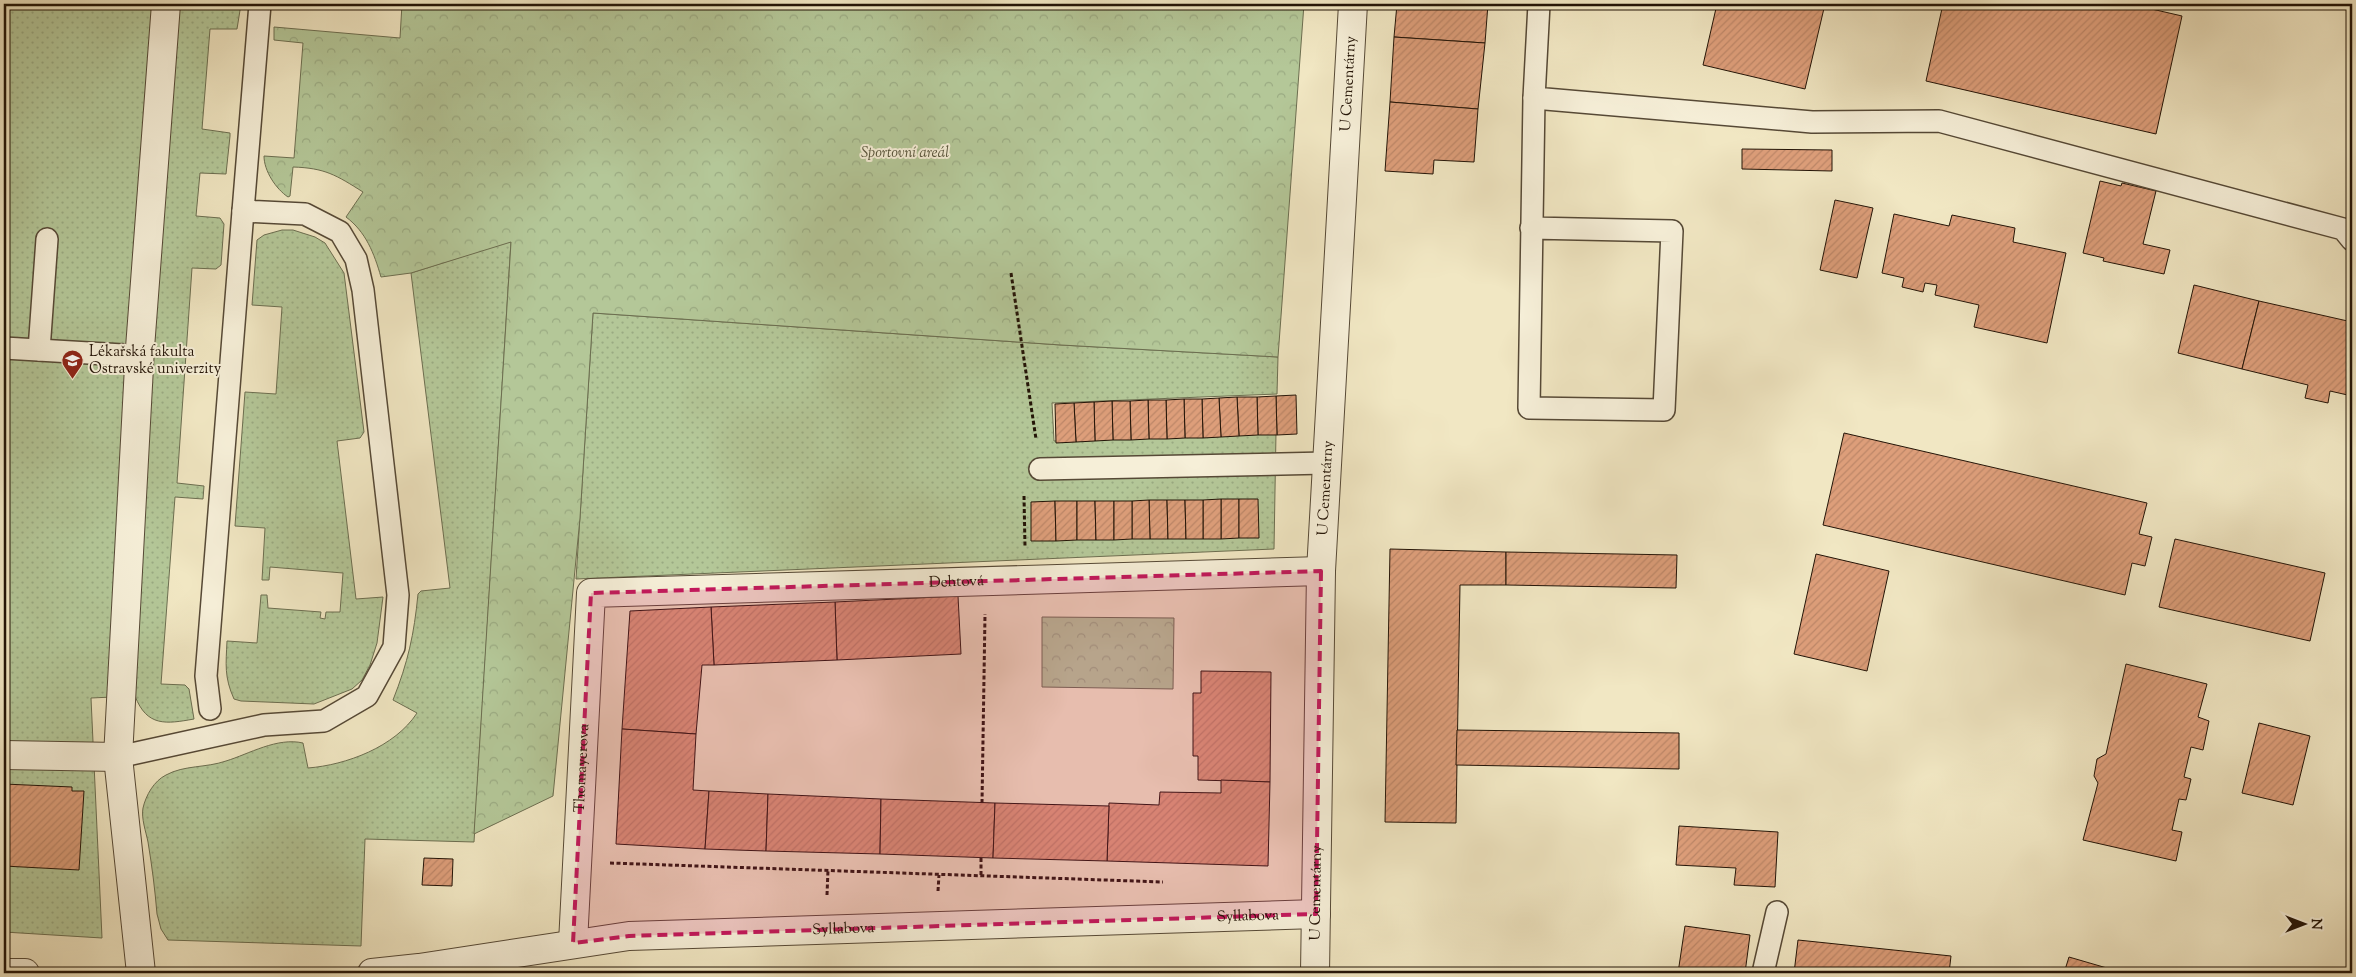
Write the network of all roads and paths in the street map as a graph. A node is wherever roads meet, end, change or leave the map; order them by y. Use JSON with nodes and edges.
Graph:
{"nodes":[{"id":1,"x":166,"y":4,"type":"edge"},
{"id":2,"x":260,"y":4,"type":"edge"},
{"id":3,"x":1353,"y":4,"type":"edge"},
{"id":4,"x":1538,"y":4,"type":"edge"},
{"id":5,"x":1534,"y":98,"type":"junction"},
{"id":6,"x":243,"y":210,"type":"junction"},
{"id":7,"x":1531,"y":228,"type":"junction"},
{"id":8,"x":47,"y":239,"type":"dead end"},
{"id":9,"x":2352,"y":240,"type":"edge"},
{"id":10,"x":1011,"y":273,"type":"dead end"},
{"id":11,"x":4,"y":348,"type":"edge"},
{"id":12,"x":39,"y":350,"type":"junction"},
{"id":13,"x":140,"y":356,"type":"junction"},
{"id":14,"x":1326,"y":463,"type":"junction"},
{"id":15,"x":1040,"y":469,"type":"junction"},
{"id":16,"x":1321,"y":570,"type":"junction"},
{"id":17,"x":1026,"y":580,"type":"junction"},
{"id":18,"x":986,"y":581,"type":"junction"},
{"id":19,"x":591,"y":593,"type":"joint"},
{"id":20,"x":210,"y":709,"type":"dead end"},
{"id":21,"x":4,"y":755,"type":"edge"},
{"id":22,"x":118,"y":757,"type":"junction"},
{"id":23,"x":982,"y":802,"type":"dead end"},
{"id":24,"x":981,"y":858,"type":"dead end"},
{"id":25,"x":577,"y":862,"type":"junction"},
{"id":26,"x":981,"y":876,"type":"junction"},
{"id":27,"x":1171,"y":883,"type":"dead end"},
{"id":28,"x":1777,"y":912,"type":"dead end"},
{"id":29,"x":1316,"y":914,"type":"junction"},
{"id":30,"x":574,"y":943,"type":"junction"},
{"id":31,"x":418,"y":971,"type":"edge"},
{"id":32,"x":4,"y":973,"type":"edge"},
{"id":33,"x":25,"y":973,"type":"edge"},
{"id":34,"x":141,"y":973,"type":"edge"},
{"id":35,"x":372,"y":973,"type":"edge"},
{"id":36,"x":1315,"y":973,"type":"edge"},
{"id":37,"x":1763,"y":973,"type":"edge"}],
"edges":[{"from":1,"to":13,"type":"street"},
{"from":2,"to":6,"type":"lane"},
{"from":3,"to":14,"type":"street","name":"U Cementárny"},
{"from":4,"to":5,"type":"lane"},
{"from":5,"to":7,"type":"lane"},
{"from":5,"to":9,"type":"lane"},
{"from":6,"to":20,"type":"lane"},
{"from":6,"to":22,"type":"lane"},
{"from":7,"to":7,"type":"lane"},
{"from":8,"to":12,"type":"lane"},
{"from":10,"to":15,"type":"path"},
{"from":11,"to":12,"type":"lane"},
{"from":12,"to":13,"type":"lane"},
{"from":13,"to":22,"type":"street"},
{"from":14,"to":15,"type":"lane"},
{"from":14,"to":16,"type":"street","name":"U Cementárny"},
{"from":15,"to":17,"type":"path"},
{"from":16,"to":17,"type":"street","name":"Dehtová"},
{"from":16,"to":29,"type":"street","name":"U Cementárny"},
{"from":17,"to":18,"type":"street","name":"Dehtová"},
{"from":18,"to":19,"type":"street","name":"Dehtová"},
{"from":18,"to":23,"type":"path"},
{"from":19,"to":25,"type":"street","name":"Thomayerova"},
{"from":21,"to":22,"type":"street"},
{"from":22,"to":34,"type":"street"},
{"from":24,"to":26,"type":"path"},
{"from":25,"to":26,"type":"path"},
{"from":25,"to":30,"type":"street","name":"Thomayerova"},
{"from":26,"to":27,"type":"path"},
{"from":28,"to":37,"type":"lane"},
{"from":29,"to":30,"type":"street","name":"Syllabova"},
{"from":29,"to":36,"type":"street","name":"U Cementárny"},
{"from":30,"to":31,"type":"street","name":"Syllabova"},
{"from":31,"to":35,"type":"street","name":"Syllabova"},
{"from":32,"to":33,"type":"street"}]}
